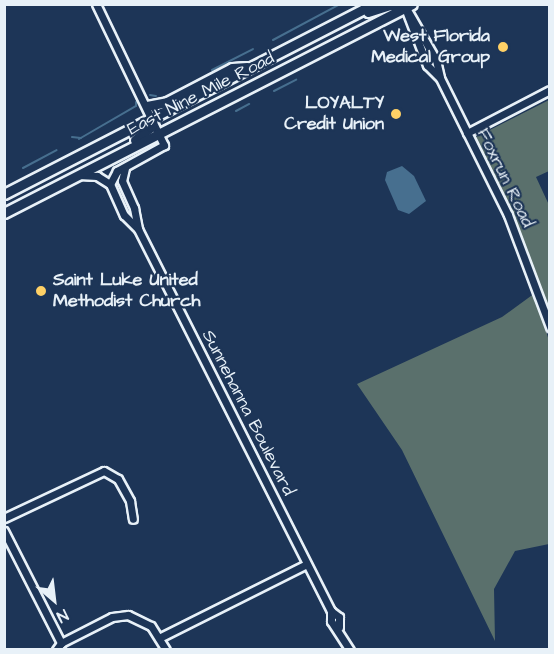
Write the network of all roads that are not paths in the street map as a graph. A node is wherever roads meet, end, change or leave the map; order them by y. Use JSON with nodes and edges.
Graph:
{"nodes":[{"id":1,"x":96,"y":4,"type":"edge"},
{"id":2,"x":373,"y":4,"type":"edge"},
{"id":3,"x":408,"y":6,"type":"edge"},
{"id":4,"x":268,"y":59,"type":"junction"},
{"id":5,"x":253,"y":67,"type":"junction"},
{"id":6,"x":549,"y":90,"type":"edge"},
{"id":7,"x":147,"y":106,"type":"junction"},
{"id":8,"x":153,"y":118,"type":"junction"},
{"id":9,"x":467,"y":133,"type":"junction"},
{"id":10,"x":161,"y":134,"type":"junction"},
{"id":11,"x":125,"y":168,"type":"junction"},
{"id":12,"x":80,"y":175,"type":"junction"},
{"id":13,"x":110,"y":184,"type":"junction"},
{"id":14,"x":4,"y":194,"type":"edge"},
{"id":15,"x":15,"y":208,"type":"junction"},
{"id":16,"x":4,"y":213,"type":"edge"},
{"id":17,"x":138,"y":229,"type":"junction"},
{"id":18,"x":549,"y":327,"type":"edge"},
{"id":19,"x":4,"y":518,"type":"edge"},
{"id":20,"x":133,"y":519,"type":"dead end"},
{"id":21,"x":4,"y":531,"type":"edge"},
{"id":22,"x":307,"y":564,"type":"junction"},
{"id":23,"x":159,"y":638,"type":"junction"},
{"id":24,"x":61,"y":643,"type":"junction"},
{"id":25,"x":56,"y":650,"type":"edge"},
{"id":26,"x":166,"y":650,"type":"edge"},
{"id":27,"x":350,"y":650,"type":"edge"}],
"edges":[{"from":1,"to":7,"type":"street"},
{"from":2,"to":4,"type":"main road","name":"East Nine Mile Road"},
{"from":3,"to":4,"type":"main road"},
{"from":3,"to":9,"type":"street","name":"Foxrun Road"},
{"from":3,"to":10,"type":"main road","name":"East Nine Mile Road"},
{"from":4,"to":5,"type":"main road","name":"East Nine Mile Road"},
{"from":5,"to":7,"type":"main road"},
{"from":5,"to":8,"type":"main road","name":"East Nine Mile Road"},
{"from":6,"to":9,"type":"street"},
{"from":7,"to":8,"type":"street"},
{"from":8,"to":10,"type":"street"},
{"from":8,"to":14,"type":"main road","name":"East Nine Mile Road"},
{"from":8,"to":15,"type":"main road"},
{"from":9,"to":18,"type":"street","name":"Foxrun Road"},
{"from":10,"to":11,"type":"street"},
{"from":10,"to":12,"type":"main road","name":"East Nine Mile Road"},
{"from":11,"to":13,"type":"street"},
{"from":11,"to":17,"type":"street","name":"Sunnehanna Boulevard"},
{"from":12,"to":13,"type":"street"},
{"from":12,"to":15,"type":"main road","name":"East Nine Mile Road"},
{"from":13,"to":17,"type":"street","name":"Sunnehanna Boulevard"},
{"from":15,"to":16,"type":"main road","name":"East Nine Mile Road"},
{"from":17,"to":22,"type":"street","name":"Sunnehanna Boulevard"},
{"from":19,"to":20,"type":"street"},
{"from":21,"to":24,"type":"street"},
{"from":22,"to":23,"type":"street"},
{"from":22,"to":27,"type":"street","name":"Sunnehanna Boulevard"},
{"from":23,"to":24,"type":"street"},
{"from":23,"to":26,"type":"street"},
{"from":24,"to":25,"type":"street"}]}
